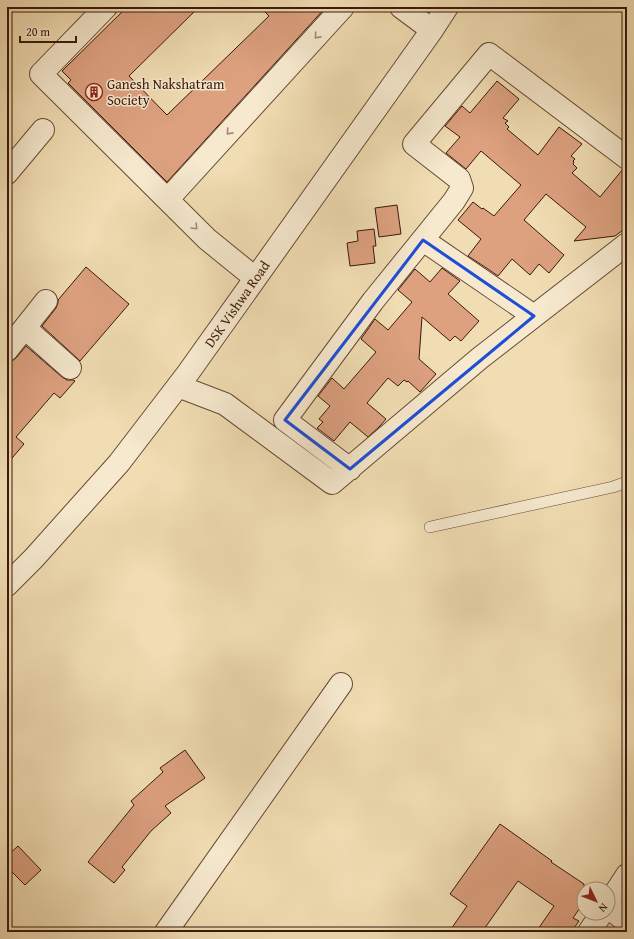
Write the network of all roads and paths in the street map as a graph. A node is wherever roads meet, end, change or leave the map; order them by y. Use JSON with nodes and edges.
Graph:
{"nodes":[{"id":1,"x":106,"y":7,"type":"edge"},
{"id":2,"x":343,"y":7,"type":"edge"},
{"id":3,"x":401,"y":7,"type":"edge"},
{"id":4,"x":447,"y":7,"type":"edge"},
{"id":5,"x":432,"y":30,"type":"junction"},
{"id":6,"x":43,"y":130,"type":"dead end"},
{"id":7,"x":627,"y":158,"type":"edge"},
{"id":8,"x":7,"y":173,"type":"edge"},
{"id":9,"x":168,"y":199,"type":"junction"},
{"id":10,"x":423,"y":240,"type":"junction"},
{"id":11,"x":627,"y":244,"type":"edge"},
{"id":12,"x":255,"y":278,"type":"junction"},
{"id":13,"x":46,"y":301,"type":"dead end"},
{"id":14,"x":534,"y":316,"type":"junction"},
{"id":15,"x":25,"y":328,"type":"junction"},
{"id":16,"x":7,"y":350,"type":"edge"},
{"id":17,"x":70,"y":368,"type":"dead end"},
{"id":18,"x":178,"y":386,"type":"junction"},
{"id":19,"x":350,"y":469,"type":"junction"},
{"id":20,"x":627,"y":482,"type":"edge"},
{"id":21,"x":430,"y":526,"type":"dead end"},
{"id":22,"x":7,"y":585,"type":"edge"},
{"id":23,"x":341,"y":684,"type":"dead end"},
{"id":24,"x":627,"y":875,"type":"edge"},
{"id":25,"x":616,"y":892,"type":"edge"},
{"id":26,"x":616,"y":913,"type":"edge"},
{"id":27,"x":597,"y":921,"type":"edge"},
{"id":28,"x":627,"y":922,"type":"edge"},
{"id":29,"x":166,"y":932,"type":"edge"},
{"id":30,"x":589,"y":932,"type":"edge"}],
"edges":[{"from":1,"to":9,"type":"street"},
{"from":2,"to":9,"type":"street","one_way":true},
{"from":3,"to":5,"type":"street"},
{"from":4,"to":5,"type":"street","name":"DSK Vishwa Road"},
{"from":5,"to":12,"type":"street","name":"DSK Vishwa Road"},
{"from":6,"to":8,"type":"street"},
{"from":7,"to":10,"type":"street"},
{"from":9,"to":12,"type":"street","one_way":true},
{"from":10,"to":14,"type":"street"},
{"from":10,"to":19,"type":"street"},
{"from":11,"to":14,"type":"street"},
{"from":12,"to":18,"type":"street","name":"DSK Vishwa Road"},
{"from":13,"to":15,"type":"street"},
{"from":14,"to":19,"type":"street"},
{"from":15,"to":16,"type":"street"},
{"from":15,"to":17,"type":"street"},
{"from":18,"to":19,"type":"street"},
{"from":18,"to":22,"type":"street","name":"DSK Vishwa Road"},
{"from":20,"to":21,"type":"lane"},
{"from":23,"to":29,"type":"street"},
{"from":24,"to":25,"type":"street"},
{"from":26,"to":28,"type":"street"},
{"from":27,"to":30,"type":"street"}]}
